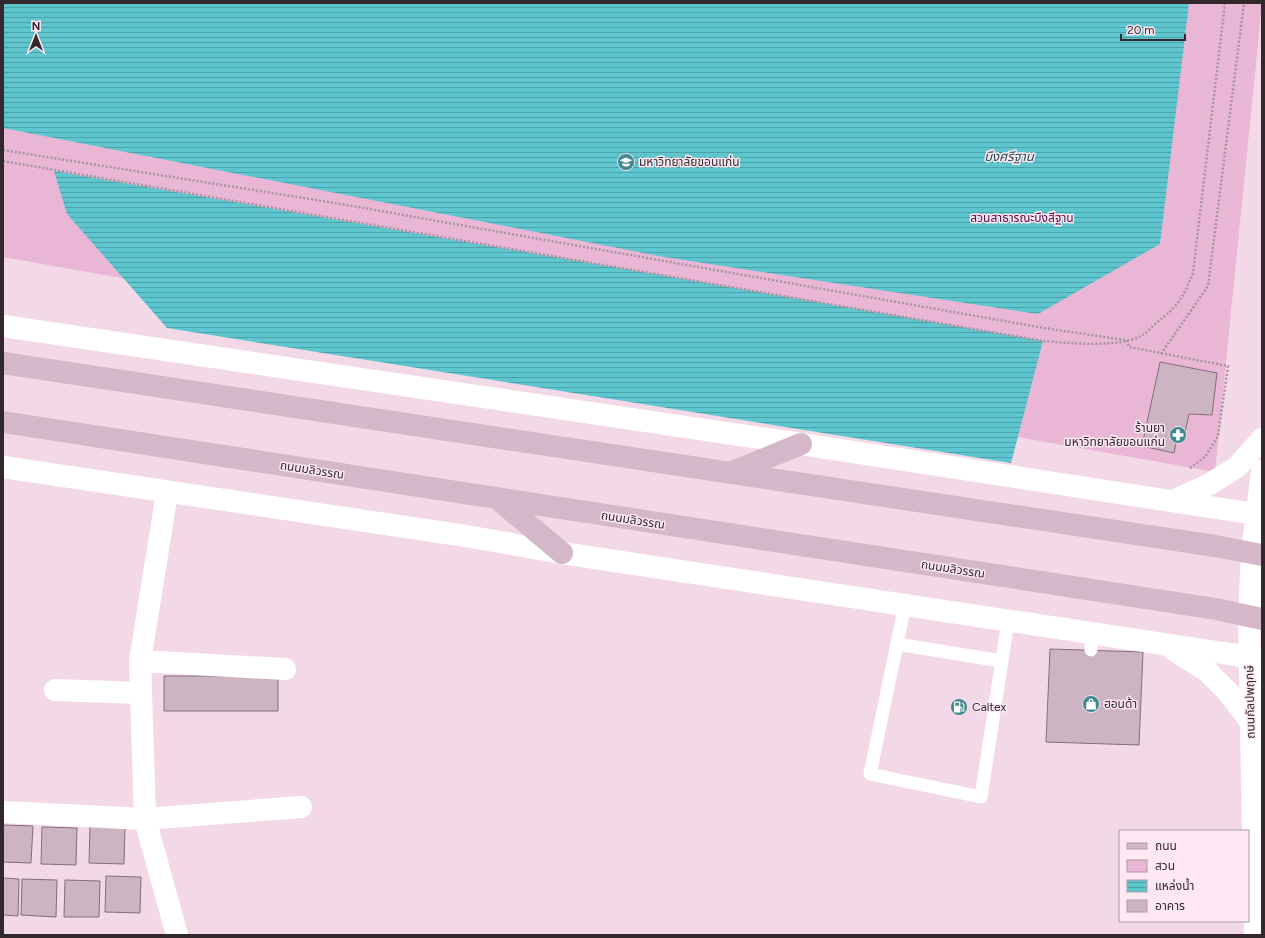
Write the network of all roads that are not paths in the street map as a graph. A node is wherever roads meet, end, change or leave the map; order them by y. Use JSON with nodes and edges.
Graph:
{"nodes":[{"id":1,"x":3,"y":326,"type":"edge"},
{"id":2,"x":3,"y":363,"type":"edge"},
{"id":3,"x":3,"y":422,"type":"edge"},
{"id":4,"x":1262,"y":439,"type":"edge"},
{"id":5,"x":801,"y":444,"type":"junction"},
{"id":6,"x":3,"y":468,"type":"edge"},
{"id":7,"x":1262,"y":471,"type":"edge"},
{"id":8,"x":729,"y":474,"type":"junction"},
{"id":9,"x":167,"y":493,"type":"junction"},
{"id":10,"x":498,"y":499,"type":"junction"},
{"id":11,"x":1173,"y":502,"type":"junction"},
{"id":12,"x":1260,"y":514,"type":"edge"},
{"id":13,"x":562,"y":553,"type":"junction"},
{"id":14,"x":1257,"y":554,"type":"edge"},
{"id":15,"x":905,"y":605,"type":"junction"},
{"id":16,"x":1255,"y":618,"type":"edge"},
{"id":17,"x":1008,"y":621,"type":"junction"},
{"id":18,"x":897,"y":644,"type":"junction"},
{"id":19,"x":1166,"y":645,"type":"junction"},
{"id":20,"x":1255,"y":658,"type":"edge"},
{"id":21,"x":140,"y":661,"type":"junction"},
{"id":22,"x":1002,"y":661,"type":"junction"},
{"id":23,"x":285,"y":669,"type":"dead end"},
{"id":24,"x":55,"y":690,"type":"dead end"},
{"id":25,"x":141,"y":693,"type":"junction"},
{"id":26,"x":1250,"y":721,"type":"junction"},
{"id":27,"x":301,"y":807,"type":"dead end"},
{"id":28,"x":3,"y":812,"type":"edge"},
{"id":29,"x":145,"y":819,"type":"junction"},
{"id":30,"x":177,"y":935,"type":"edge"},
{"id":31,"x":1255,"y":935,"type":"edge"}],
"edges":[{"from":1,"to":5,"type":"main road"},
{"from":2,"to":8,"type":"main road"},
{"from":3,"to":10,"type":"main road","name":"ถนนมลิวรรณ"},
{"from":4,"to":11,"type":"main road"},
{"from":5,"to":8,"type":"main road"},
{"from":5,"to":11,"type":"main road"},
{"from":6,"to":9,"type":"main road"},
{"from":7,"to":12,"type":"main road","name":"ถนนกัลปพฤกษ์"},
{"from":8,"to":14,"type":"main road"},
{"from":9,"to":13,"type":"main road"},
{"from":9,"to":21,"type":"main road"},
{"from":10,"to":13,"type":"main road"},
{"from":10,"to":16,"type":"main road","name":"ถนนมลิวรรณ"},
{"from":11,"to":12,"type":"main road"},
{"from":12,"to":14,"type":"main road","name":"ถนนกัลปพฤกษ์"},
{"from":13,"to":15,"type":"main road"},
{"from":14,"to":16,"type":"main road","name":"ถนนกัลปพฤกษ์"},
{"from":15,"to":17,"type":"main road"},
{"from":15,"to":18,"type":"lane"},
{"from":16,"to":20,"type":"main road","name":"ถนนกัลปพฤกษ์"},
{"from":17,"to":19,"type":"main road"},
{"from":17,"to":22,"type":"lane"},
{"from":18,"to":22,"type":"lane"},
{"from":18,"to":22,"type":"lane"},
{"from":19,"to":20,"type":"main road"},
{"from":19,"to":26,"type":"main road"},
{"from":20,"to":26,"type":"main road","name":"ถนนกัลปพฤกษ์"},
{"from":21,"to":23,"type":"main road"},
{"from":21,"to":25,"type":"main road"},
{"from":24,"to":25,"type":"main road"},
{"from":25,"to":29,"type":"main road"},
{"from":26,"to":31,"type":"main road","name":"ถนนกัลปพฤกษ์"},
{"from":27,"to":29,"type":"main road"},
{"from":28,"to":29,"type":"main road"},
{"from":29,"to":30,"type":"main road"}]}
